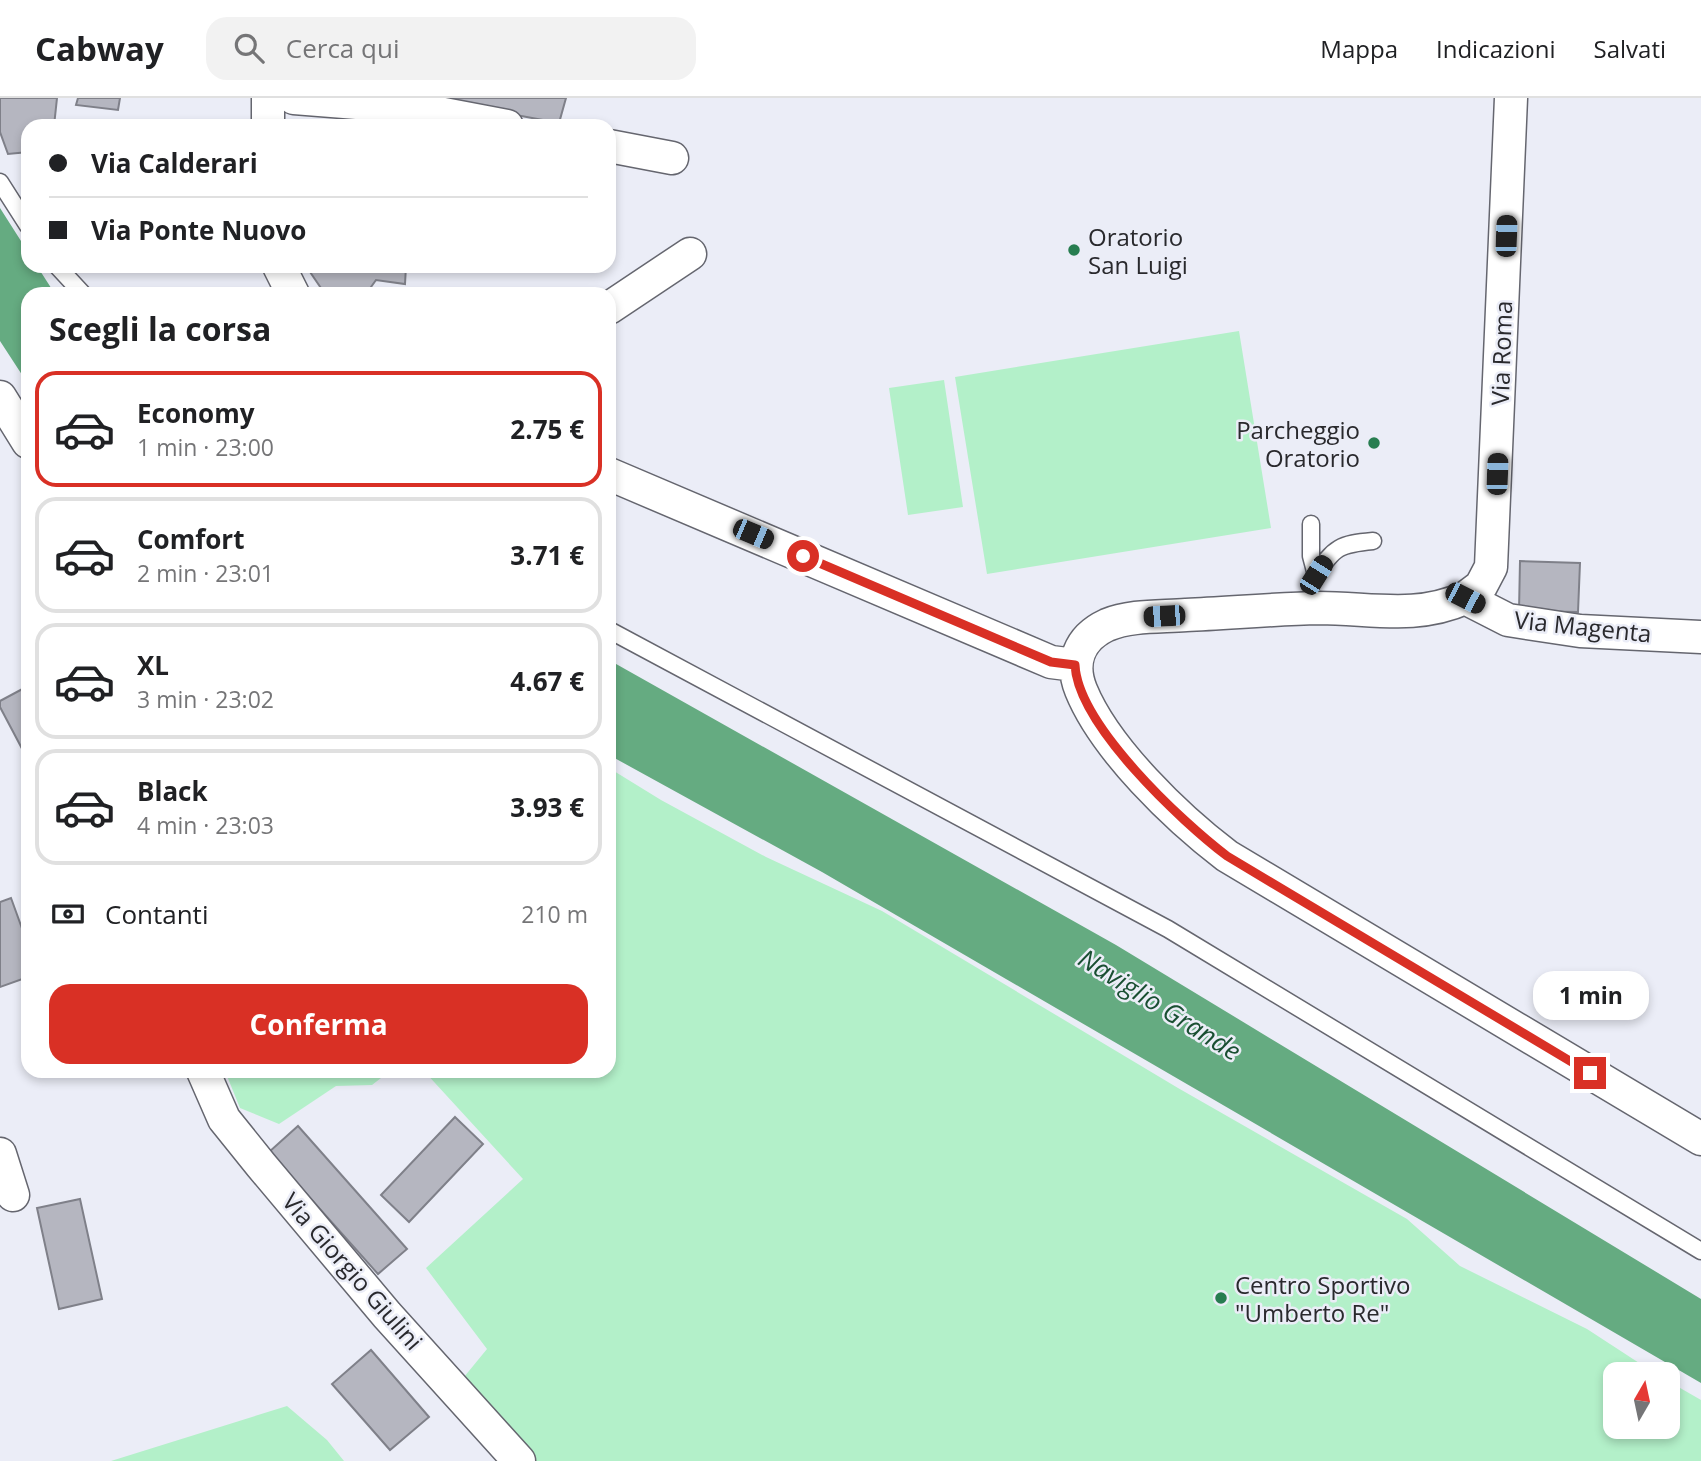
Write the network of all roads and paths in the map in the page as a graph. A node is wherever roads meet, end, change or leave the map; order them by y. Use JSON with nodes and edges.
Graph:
{"nodes":[{"id":1,"x":268,"y":98,"type":"edge"},
{"id":2,"x":294,"y":98,"type":"edge"},
{"id":3,"x":1511,"y":98,"type":"edge"},
{"id":4,"x":407,"y":102,"type":"edge"},
{"id":5,"x":268,"y":119,"type":"edge"},
{"id":6,"x":478,"y":119,"type":"edge"},
{"id":7,"x":616,"y":147,"type":"edge"},
{"id":8,"x":672,"y":158,"type":"dead end"},
{"id":9,"x":0,"y":182,"type":"edge"},
{"id":10,"x":21,"y":215,"type":"edge"},
{"id":11,"x":690,"y":254,"type":"dead end"},
{"id":12,"x":64,"y":273,"type":"edge"},
{"id":13,"x":76,"y":287,"type":"edge"},
{"id":14,"x":616,"y":303,"type":"edge"},
{"id":15,"x":0,"y":397,"type":"edge"},
{"id":16,"x":21,"y":431,"type":"edge"},
{"id":17,"x":616,"y":477,"type":"edge"},
{"id":18,"x":1311,"y":524,"type":"dead end"},
{"id":19,"x":1373,"y":541,"type":"dead end"},
{"id":20,"x":1316,"y":575,"type":"junction"},
{"id":21,"x":1465,"y":598,"type":"junction"},
{"id":22,"x":1319,"y":608,"type":"junction"},
{"id":23,"x":616,"y":634,"type":"edge"},
{"id":24,"x":1701,"y":637,"type":"edge"},
{"id":25,"x":1075,"y":665,"type":"junction"},
{"id":26,"x":206,"y":1078,"type":"edge"},
{"id":27,"x":1701,"y":1139,"type":"edge"},
{"id":28,"x":0,"y":1154,"type":"edge"},
{"id":29,"x":13,"y":1195,"type":"dead end"},
{"id":30,"x":1701,"y":1251,"type":"edge"},
{"id":31,"x":519,"y":1461,"type":"edge"}],
"edges":[{"from":1,"to":5,"type":"street"},
{"from":2,"to":4,"type":"street"},
{"from":3,"to":21,"type":"street","name":"Via Roma"},
{"from":4,"to":6,"type":"street"},
{"from":7,"to":8,"type":"street"},
{"from":9,"to":10,"type":"lane"},
{"from":11,"to":14,"type":"street"},
{"from":12,"to":13,"type":"lane"},
{"from":15,"to":16,"type":"street"},
{"from":17,"to":25,"type":"street"},
{"from":18,"to":20,"type":"lane"},
{"from":19,"to":20,"type":"lane"},
{"from":20,"to":22,"type":"lane"},
{"from":21,"to":22,"type":"street"},
{"from":21,"to":24,"type":"street","name":"Via Magenta"},
{"from":22,"to":25,"type":"street"},
{"from":23,"to":30,"type":"lane"},
{"from":25,"to":27,"type":"street"},
{"from":26,"to":31,"type":"street","name":"Via Giorgio Giulini"},
{"from":28,"to":29,"type":"street"}]}
